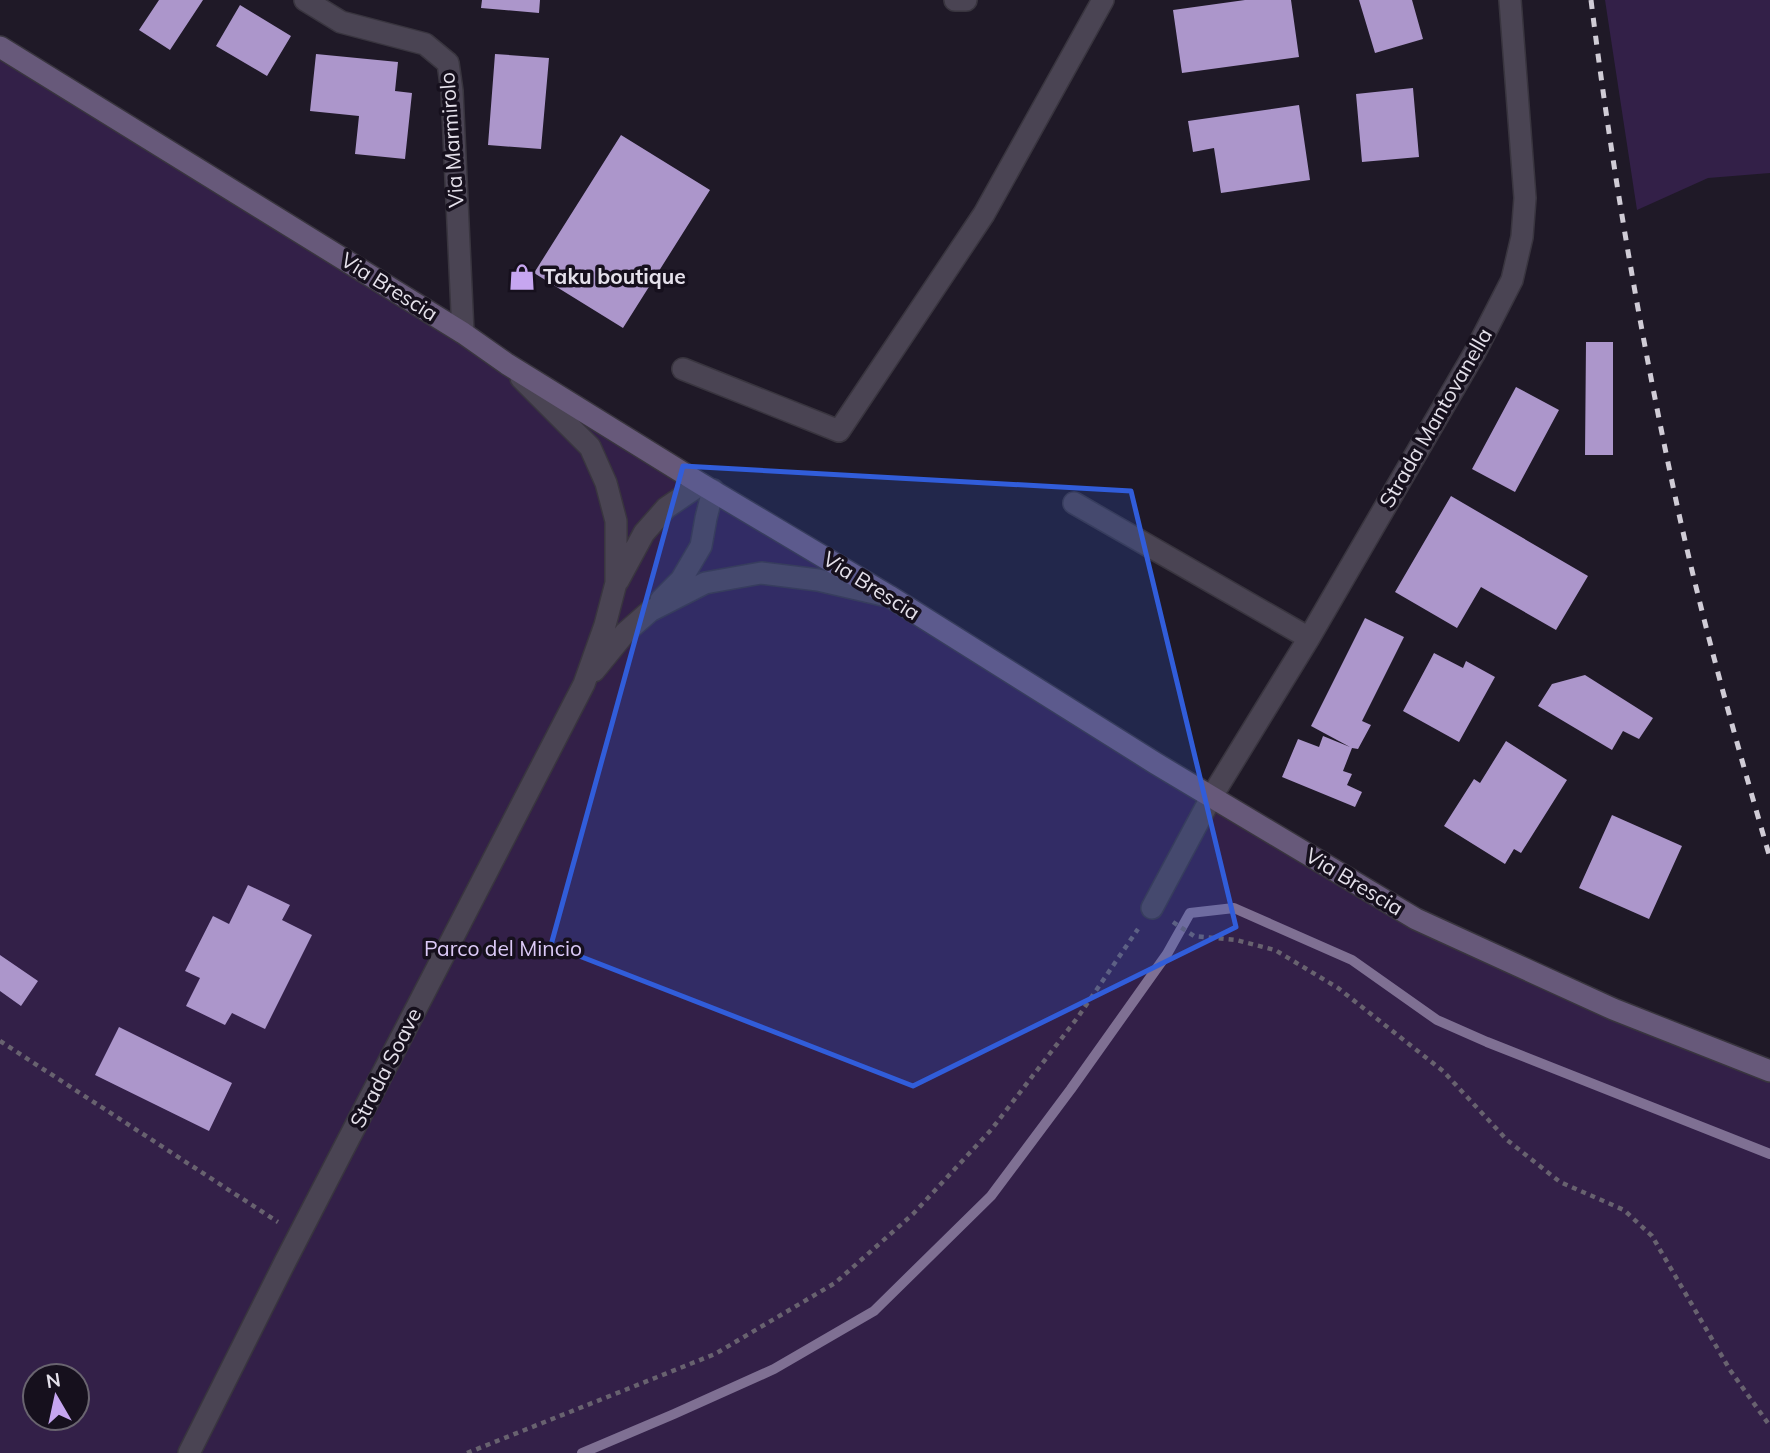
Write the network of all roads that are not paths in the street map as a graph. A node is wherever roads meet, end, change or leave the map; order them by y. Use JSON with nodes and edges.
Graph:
{"nodes":[{"id":1,"x":304,"y":0,"type":"edge"},
{"id":2,"x":955,"y":0,"type":"edge"},
{"id":3,"x":966,"y":0,"type":"edge"},
{"id":4,"x":1103,"y":0,"type":"edge"},
{"id":5,"x":1510,"y":0,"type":"edge"},
{"id":6,"x":0,"y":47,"type":"edge"},
{"id":7,"x":463,"y":332,"type":"junction"},
{"id":8,"x":507,"y":364,"type":"junction"},
{"id":9,"x":683,"y":369,"type":"dead end"},
{"id":10,"x":707,"y":487,"type":"junction"},
{"id":11,"x":1074,"y":503,"type":"dead end"},
{"id":12,"x":617,"y":583,"type":"junction"},
{"id":13,"x":889,"y":596,"type":"junction"},
{"id":14,"x":650,"y":611,"type":"junction"},
{"id":15,"x":1309,"y":638,"type":"junction"},
{"id":16,"x":584,"y":684,"type":"junction"},
{"id":17,"x":1212,"y":796,"type":"junction"},
{"id":18,"x":1152,"y":908,"type":"road end"},
{"id":19,"x":1770,"y":1071,"type":"edge"},
{"id":20,"x":189,"y":1453,"type":"edge"}],
"edges":[{"from":1,"to":7,"type":"street","name":"Via Marmirolo"},
{"from":2,"to":3,"type":"street"},
{"from":4,"to":9,"type":"street"},
{"from":5,"to":15,"type":"street","name":"Strada Mantovanella"},
{"from":6,"to":7,"type":"main road","name":"Via Brescia"},
{"from":7,"to":8,"type":"main road","name":"Via Brescia"},
{"from":8,"to":10,"type":"main road","name":"Via Brescia"},
{"from":8,"to":12,"type":"street"},
{"from":10,"to":12,"type":"street"},
{"from":10,"to":13,"type":"main road","name":"Via Brescia"},
{"from":10,"to":14,"type":"street"},
{"from":11,"to":15,"type":"street"},
{"from":12,"to":16,"type":"street"},
{"from":13,"to":14,"type":"street"},
{"from":13,"to":17,"type":"main road","name":"Via Brescia"},
{"from":14,"to":16,"type":"street"},
{"from":15,"to":17,"type":"street","name":"Strada Mantovanella"},
{"from":16,"to":20,"type":"street","name":"Strada Soave"},
{"from":17,"to":18,"type":"street","name":"Strada Mantovanella"},
{"from":17,"to":19,"type":"main road","name":"Via Brescia"}]}
